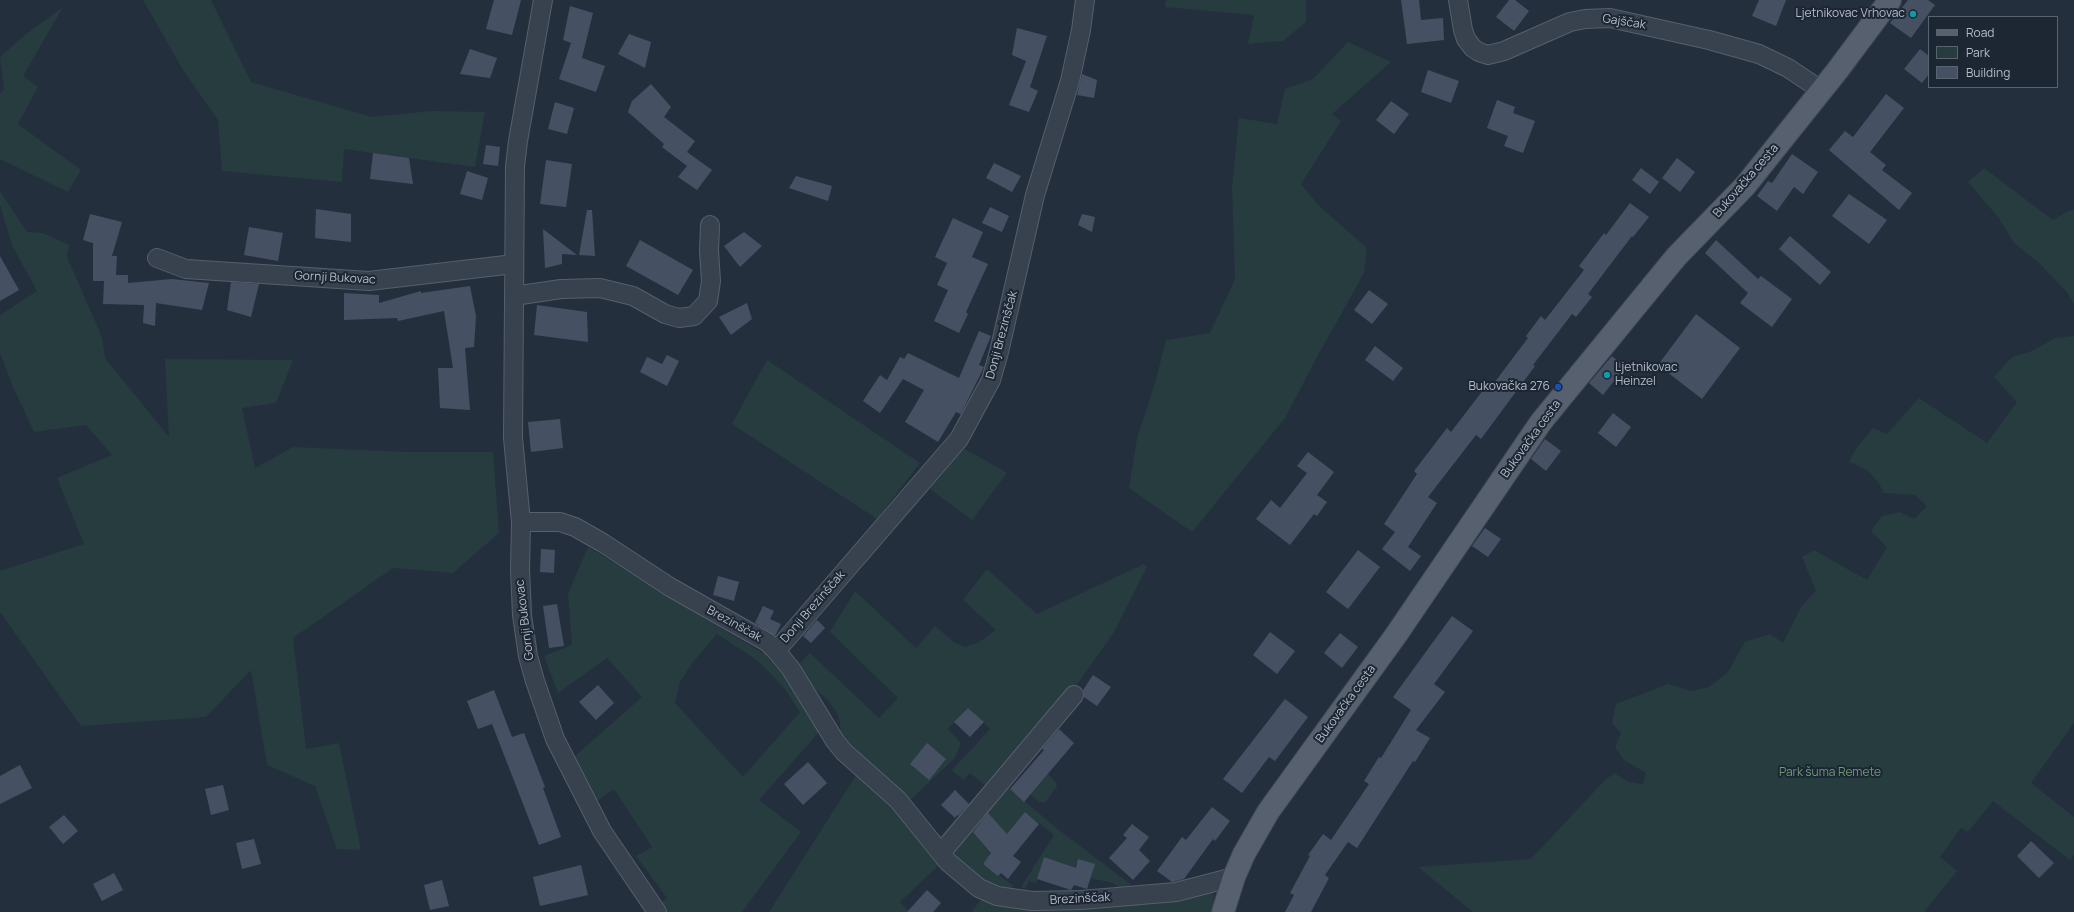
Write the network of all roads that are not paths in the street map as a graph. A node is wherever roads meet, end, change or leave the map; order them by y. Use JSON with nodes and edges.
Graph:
{"nodes":[{"id":1,"x":543,"y":0,"type":"edge"},
{"id":2,"x":1085,"y":0,"type":"edge"},
{"id":3,"x":1458,"y":0,"type":"edge"},
{"id":4,"x":1890,"y":0,"type":"edge"},
{"id":5,"x":1821,"y":90,"type":"junction"},
{"id":6,"x":710,"y":225,"type":"dead end"},
{"id":7,"x":157,"y":258,"type":"dead end"},
{"id":8,"x":514,"y":264,"type":"junction"},
{"id":9,"x":514,"y":296,"type":"junction"},
{"id":10,"x":520,"y":522,"type":"junction"},
{"id":11,"x":776,"y":650,"type":"junction"},
{"id":12,"x":1074,"y":695,"type":"dead end"},
{"id":13,"x":941,"y":853,"type":"junction"},
{"id":14,"x":1234,"y":878,"type":"junction"},
{"id":15,"x":657,"y":912,"type":"edge"},
{"id":16,"x":1223,"y":912,"type":"edge"}],
"edges":[{"from":1,"to":8,"type":"street","name":"Gornji Bukovac"},
{"from":2,"to":11,"type":"street","name":"Donji Brezinščak"},
{"from":3,"to":5,"type":"street","name":"Gajščak"},
{"from":4,"to":5,"type":"main road","name":"Bukovačka cesta"},
{"from":5,"to":14,"type":"main road","name":"Bukovačka cesta"},
{"from":6,"to":9,"type":"street"},
{"from":7,"to":8,"type":"street","name":"Gornji Bukovac"},
{"from":8,"to":9,"type":"street","name":"Gornji Bukovac"},
{"from":9,"to":10,"type":"street","name":"Gornji Bukovac"},
{"from":10,"to":11,"type":"street","name":"Brezinščak"},
{"from":10,"to":15,"type":"street","name":"Gornji Bukovac"},
{"from":11,"to":13,"type":"street","name":"Brezinščak"},
{"from":12,"to":13,"type":"street"},
{"from":13,"to":14,"type":"street","name":"Brezinščak"},
{"from":14,"to":16,"type":"main road","name":"Bukovačka cesta"}]}
